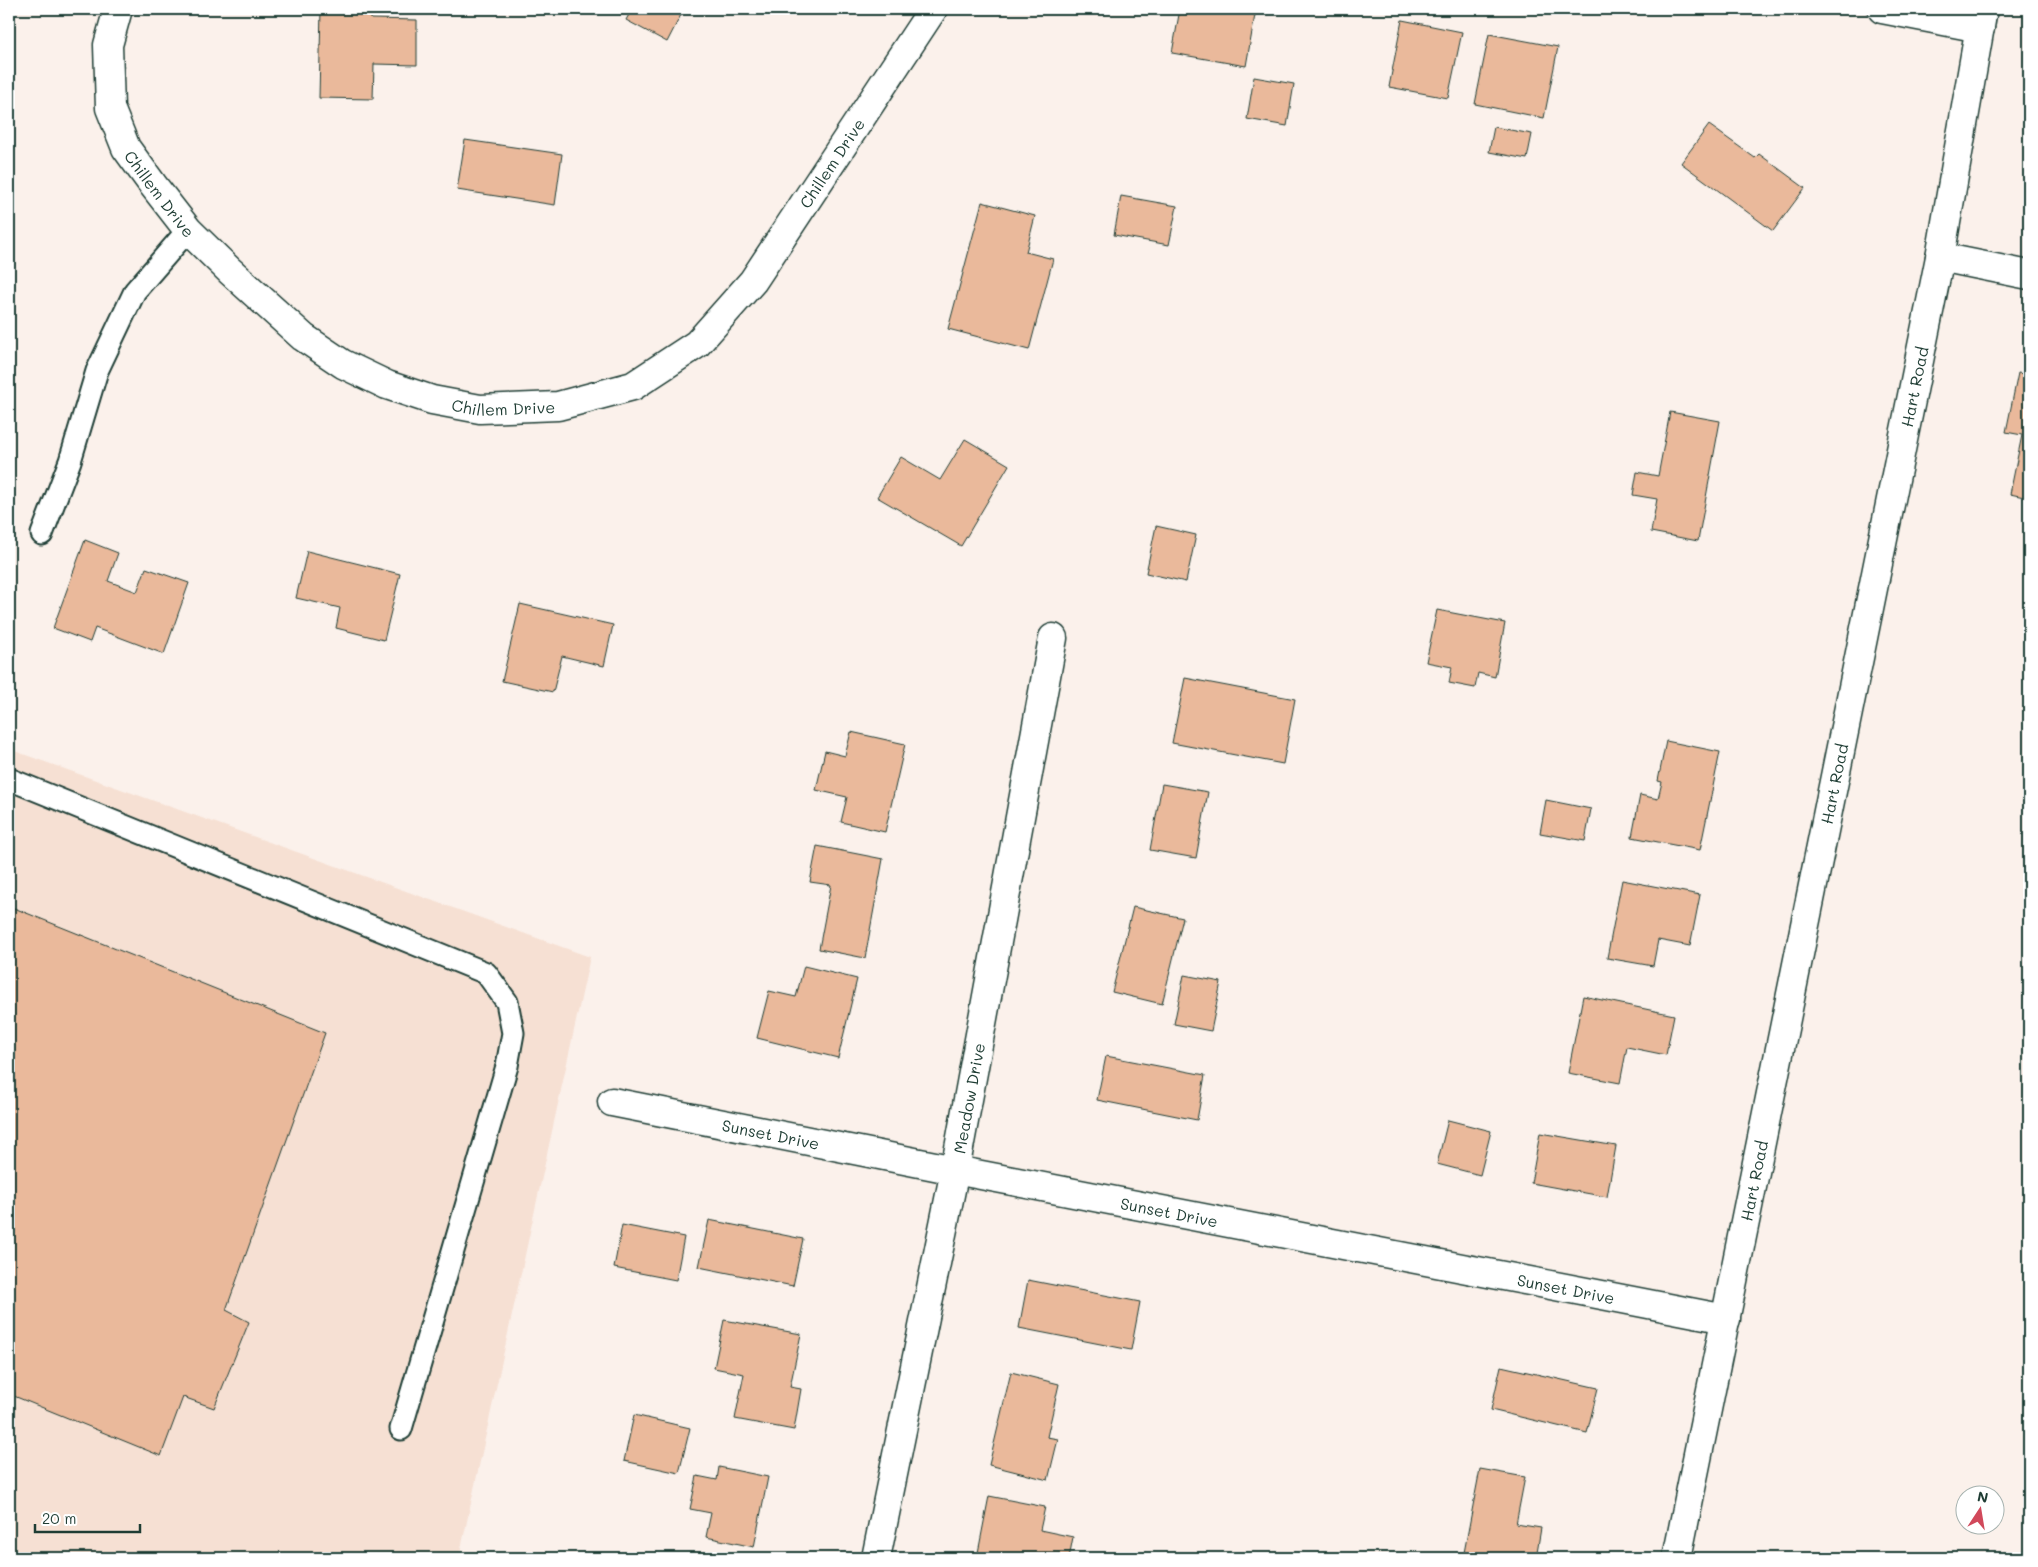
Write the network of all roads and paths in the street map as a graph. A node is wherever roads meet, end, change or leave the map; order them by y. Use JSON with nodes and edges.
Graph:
{"nodes":[{"id":1,"x":118,"y":9,"type":"edge"},
{"id":2,"x":933,"y":9,"type":"edge"},
{"id":3,"x":1882,"y":9,"type":"edge"},
{"id":4,"x":1982,"y":18,"type":"edge"},
{"id":5,"x":188,"y":230,"type":"junction"},
{"id":6,"x":1940,"y":257,"type":"junction"},
{"id":7,"x":2029,"y":275,"type":"edge"},
{"id":8,"x":42,"y":534,"type":"dead end"},
{"id":9,"x":1053,"y":638,"type":"dead end"},
{"id":10,"x":9,"y":779,"type":"edge"},
{"id":11,"x":612,"y":1102,"type":"dead end"},
{"id":12,"x":955,"y":1170,"type":"junction"},
{"id":13,"x":1726,"y":1319,"type":"junction"},
{"id":14,"x":401,"y":1428,"type":"dead end"},
{"id":15,"x":876,"y":1558,"type":"edge"},
{"id":16,"x":1677,"y":1558,"type":"edge"}],
"edges":[{"from":1,"to":5,"type":"street","name":"Chillem Drive"},
{"from":2,"to":5,"type":"street","name":"Chillem Drive"},
{"from":3,"to":4,"type":"street"},
{"from":4,"to":6,"type":"street","name":"Hart Road"},
{"from":5,"to":8,"type":"lane"},
{"from":6,"to":7,"type":"street"},
{"from":6,"to":13,"type":"street","name":"Hart Road"},
{"from":9,"to":12,"type":"street","name":"Meadow Drive"},
{"from":10,"to":14,"type":"lane"},
{"from":11,"to":12,"type":"street","name":"Sunset Drive"},
{"from":12,"to":13,"type":"street","name":"Sunset Drive"},
{"from":12,"to":15,"type":"street","name":"Meadow Drive"},
{"from":13,"to":16,"type":"street","name":"Hart Road"}]}
